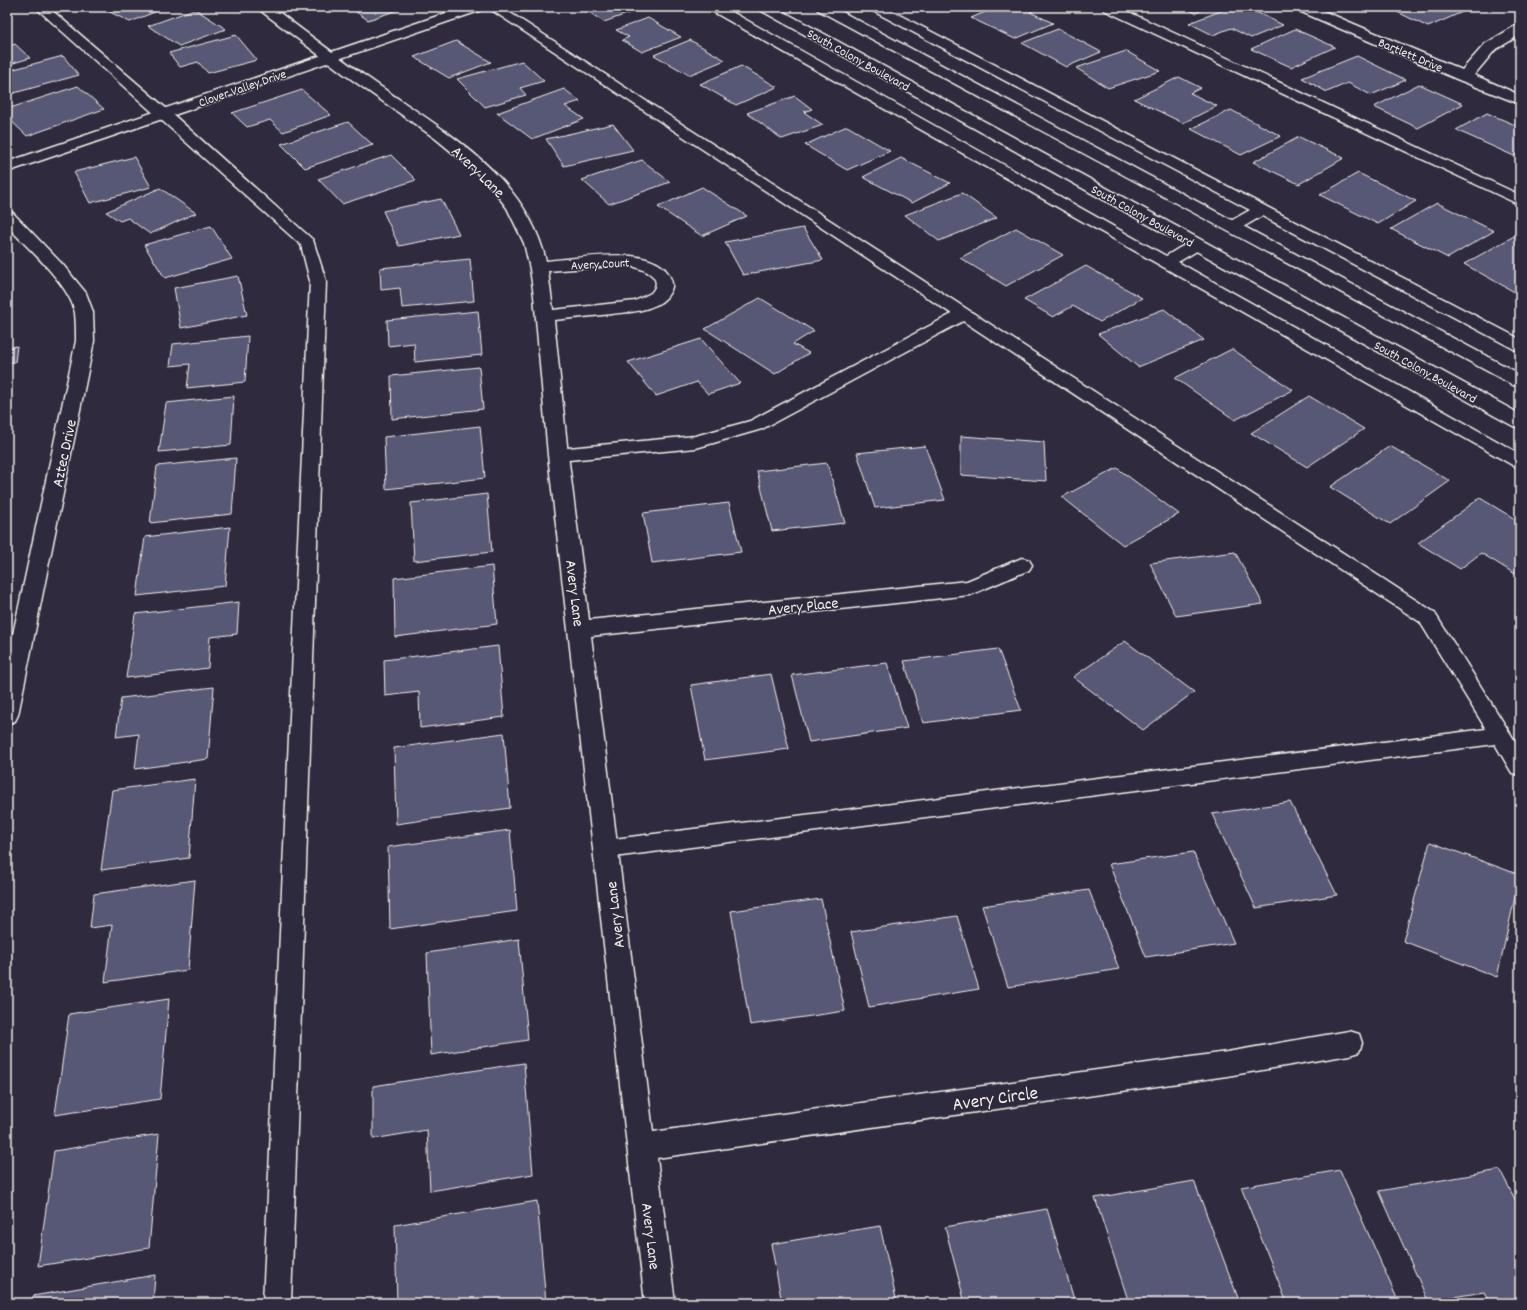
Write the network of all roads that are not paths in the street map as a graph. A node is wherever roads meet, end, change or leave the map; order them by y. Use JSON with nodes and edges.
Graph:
{"nodes":[{"id":1,"x":41,"y":7,"type":"edge"},
{"id":2,"x":263,"y":7,"type":"edge"},
{"id":3,"x":477,"y":7,"type":"edge"},
{"id":4,"x":493,"y":7,"type":"edge"},
{"id":5,"x":714,"y":7,"type":"edge"},
{"id":6,"x":765,"y":7,"type":"edge"},
{"id":7,"x":823,"y":7,"type":"edge"},
{"id":8,"x":875,"y":7,"type":"edge"},
{"id":9,"x":1108,"y":7,"type":"edge"},
{"id":10,"x":1302,"y":7,"type":"edge"},
{"id":11,"x":1520,"y":29,"type":"edge"},
{"id":12,"x":329,"y":57,"type":"junction"},
{"id":13,"x":1464,"y":77,"type":"junction"},
{"id":14,"x":1520,"y":100,"type":"edge"},
{"id":15,"x":163,"y":113,"type":"junction"},
{"id":16,"x":7,"y":167,"type":"edge"},
{"id":17,"x":1520,"y":201,"type":"edge"},
{"id":18,"x":1262,"y":210,"type":"junction"},
{"id":19,"x":7,"y":216,"type":"edge"},
{"id":20,"x":1214,"y":235,"type":"junction"},
{"id":21,"x":1167,"y":262,"type":"junction"},
{"id":22,"x":538,"y":267,"type":"junction"},
{"id":23,"x":964,"y":314,"type":"junction"},
{"id":24,"x":545,"y":316,"type":"junction"},
{"id":25,"x":1520,"y":346,"type":"edge"},
{"id":26,"x":1520,"y":381,"type":"edge"},
{"id":27,"x":1520,"y":422,"type":"edge"},
{"id":28,"x":558,"y":454,"type":"junction"},
{"id":29,"x":1520,"y":462,"type":"edge"},
{"id":30,"x":1022,"y":565,"type":"dead end"},
{"id":31,"x":580,"y":629,"type":"junction"},
{"id":32,"x":7,"y":715,"type":"edge"},
{"id":33,"x":1500,"y":735,"type":"junction"},
{"id":34,"x":1520,"y":767,"type":"edge"},
{"id":35,"x":606,"y":849,"type":"junction"},
{"id":36,"x":1349,"y":1043,"type":"dead end"},
{"id":37,"x":641,"y":1147,"type":"junction"},
{"id":38,"x":276,"y":1303,"type":"edge"},
{"id":39,"x":660,"y":1303,"type":"edge"}],
"edges":[{"from":1,"to":15,"type":"lane"},
{"from":2,"to":12,"type":"street","name":"Avery Lane"},
{"from":3,"to":12,"type":"street","name":"Clover Valley Drive"},
{"from":4,"to":23,"type":"lane"},
{"from":5,"to":21,"type":"lane"},
{"from":6,"to":20,"type":"street","name":"South Colony Boulevard"},
{"from":7,"to":20,"type":"street","name":"South Colony Boulevard"},
{"from":8,"to":18,"type":"lane"},
{"from":9,"to":17,"type":"lane"},
{"from":10,"to":13,"type":"street","name":"Bartlett Drive"},
{"from":11,"to":13,"type":"street"},
{"from":12,"to":15,"type":"street","name":"Clover Valley Drive"},
{"from":12,"to":22,"type":"street","name":"Avery Lane"},
{"from":13,"to":14,"type":"street","name":"Bartlett Drive"},
{"from":15,"to":16,"type":"street","name":"Clover Valley Drive"},
{"from":15,"to":38,"type":"lane"},
{"from":18,"to":20,"type":"lane"},
{"from":18,"to":25,"type":"lane"},
{"from":19,"to":32,"type":"street","name":"Aztec Drive"},
{"from":20,"to":21,"type":"lane"},
{"from":20,"to":26,"type":"street","name":"South Colony Boulevard"},
{"from":20,"to":27,"type":"street","name":"South Colony Boulevard"},
{"from":21,"to":29,"type":"lane"},
{"from":22,"to":24,"type":"street","name":"Avery Lane"},
{"from":22,"to":24,"type":"street","name":"Avery Court"},
{"from":23,"to":28,"type":"lane"},
{"from":23,"to":33,"type":"lane"},
{"from":24,"to":28,"type":"street","name":"Avery Lane"},
{"from":28,"to":31,"type":"street","name":"Avery Lane"},
{"from":30,"to":31,"type":"street","name":"Avery Place"},
{"from":31,"to":35,"type":"street","name":"Avery Lane"},
{"from":33,"to":34,"type":"lane"},
{"from":33,"to":35,"type":"lane"},
{"from":35,"to":37,"type":"street","name":"Avery Lane"},
{"from":36,"to":37,"type":"street","name":"Avery Circle"},
{"from":37,"to":39,"type":"street","name":"Avery Lane"}]}
